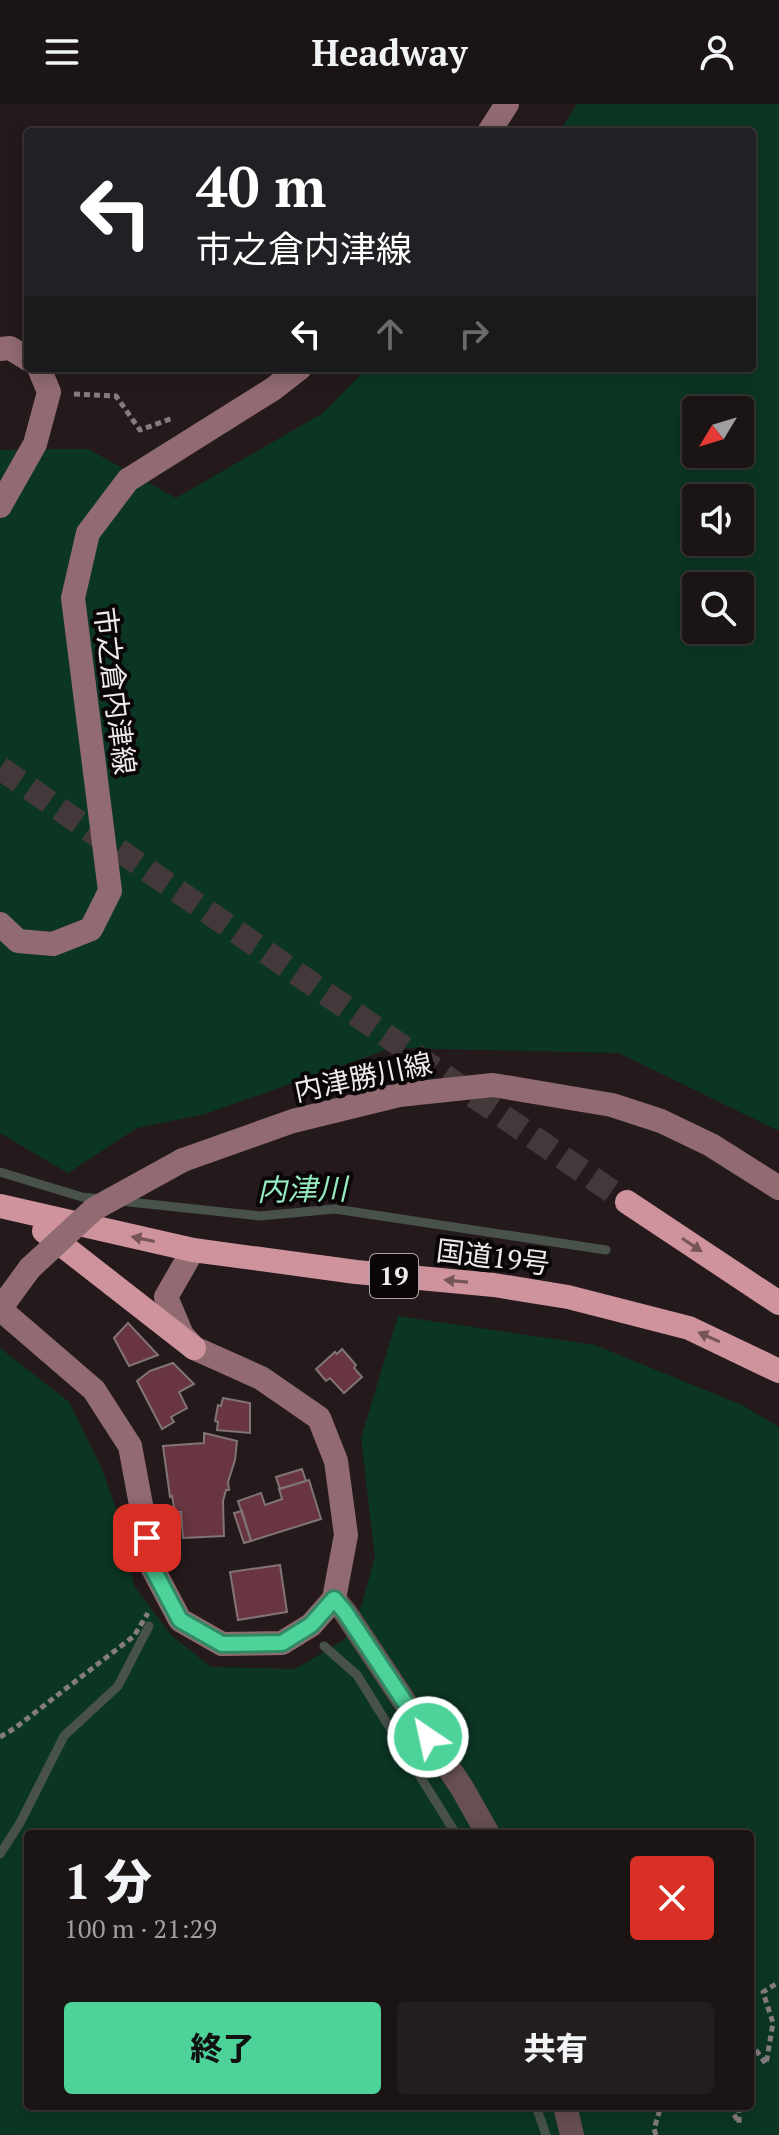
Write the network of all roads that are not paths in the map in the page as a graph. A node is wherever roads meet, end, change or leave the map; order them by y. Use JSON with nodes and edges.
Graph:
{"nodes":[{"id":1,"x":507,"y":104,"type":"edge"},
{"id":2,"x":492,"y":128,"type":"edge"},
{"id":3,"x":0,"y":349,"type":"edge"},
{"id":4,"x":24,"y":357,"type":"edge"},
{"id":5,"x":41,"y":372,"type":"edge"},
{"id":6,"x":295,"y":372,"type":"edge"},
{"id":7,"x":0,"y":506,"type":"edge"},
{"id":8,"x":0,"y":924,"type":"edge"},
{"id":9,"x":779,"y":1188,"type":"edge"},
{"id":10,"x":627,"y":1202,"type":"tunnel mouth"},
{"id":11,"x":11,"y":1210,"type":"edge"},
{"id":12,"x":193,"y":1250,"type":"junction"},
{"id":13,"x":779,"y":1303,"type":"edge"},
{"id":14,"x":0,"y":1309,"type":"edge"},
{"id":15,"x":194,"y":1348,"type":"junction"},
{"id":16,"x":779,"y":1371,"type":"edge"},
{"id":17,"x":334,"y":1599,"type":"junction"},
{"id":18,"x":486,"y":1830,"type":"edge"},
{"id":19,"x":566,"y":2110,"type":"edge"},
{"id":20,"x":572,"y":2135,"type":"edge"}],
"edges":[{"from":1,"to":2,"type":"main road"},
{"from":3,"to":4,"type":"main road"},
{"from":5,"to":7,"type":"main road"},
{"from":6,"to":8,"type":"main road","name":"市之倉内津線"},
{"from":9,"to":14,"type":"main road","name":"内津勝川線","bridge":true},
{"from":10,"to":13,"type":"highway","one_way":true},
{"from":12,"to":11,"type":"highway","name":"国道19号","number":"19","one_way":true},
{"from":11,"to":15,"type":"highway"},
{"from":12,"to":15,"type":"main road"},
{"from":16,"to":12,"type":"highway","name":"国道19号","number":"19","one_way":true},
{"from":14,"to":17,"type":"main road"},
{"from":15,"to":17,"type":"main road"},
{"from":17,"to":18,"type":"street"},
{"from":19,"to":20,"type":"street"}]}
